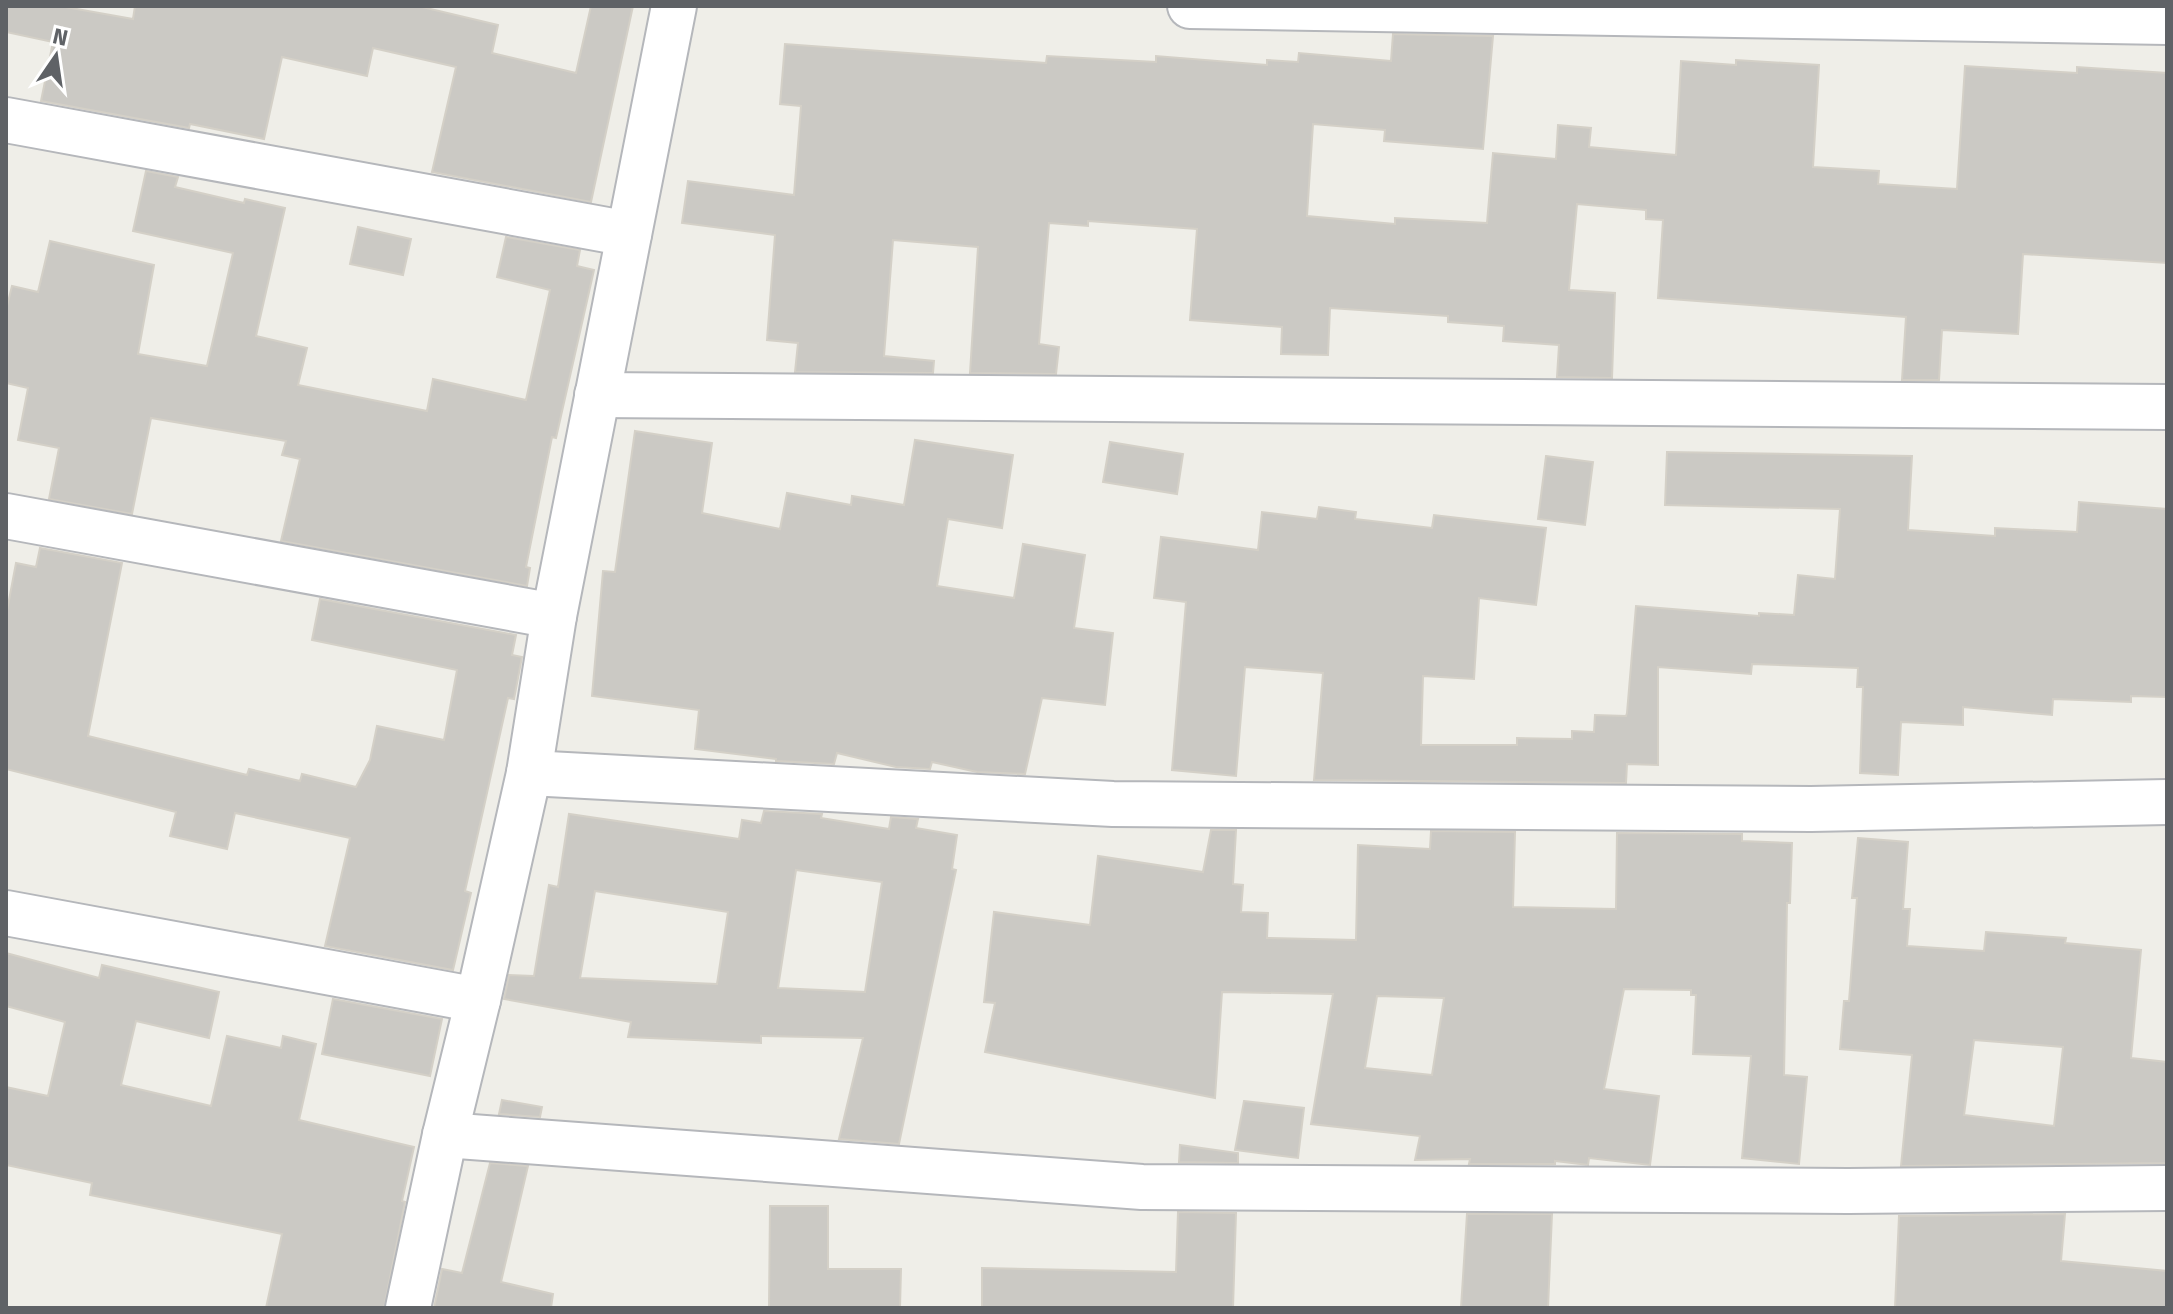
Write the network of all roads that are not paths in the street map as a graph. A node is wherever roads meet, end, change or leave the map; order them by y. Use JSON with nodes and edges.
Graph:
{"nodes":[{"id":1,"x":674,"y":6,"type":"edge"},
{"id":2,"x":1190,"y":6,"type":"edge"},
{"id":3,"x":2167,"y":22,"type":"edge"},
{"id":4,"x":6,"y":120,"type":"edge"},
{"id":5,"x":629,"y":234,"type":"junction"},
{"id":6,"x":597,"y":395,"type":"junction"},
{"id":7,"x":2167,"y":407,"type":"edge"},
{"id":8,"x":6,"y":516,"type":"edge"},
{"id":9,"x":554,"y":616,"type":"junction"},
{"id":10,"x":529,"y":773,"type":"junction"},
{"id":11,"x":2167,"y":802,"type":"edge"},
{"id":12,"x":6,"y":913,"type":"edge"},
{"id":13,"x":478,"y":1000,"type":"junction"},
{"id":14,"x":445,"y":1135,"type":"junction"},
{"id":15,"x":2167,"y":1188,"type":"edge"},
{"id":16,"x":408,"y":1308,"type":"edge"}],
"edges":[{"from":1,"to":5,"type":"street"},
{"from":2,"to":3,"type":"street"},
{"from":4,"to":5,"type":"street"},
{"from":5,"to":6,"type":"street"},
{"from":6,"to":7,"type":"street"},
{"from":6,"to":9,"type":"street"},
{"from":8,"to":9,"type":"street"},
{"from":9,"to":10,"type":"street"},
{"from":10,"to":11,"type":"street"},
{"from":10,"to":13,"type":"street"},
{"from":12,"to":13,"type":"street"},
{"from":13,"to":14,"type":"street"},
{"from":14,"to":15,"type":"street"},
{"from":14,"to":16,"type":"street"}]}
